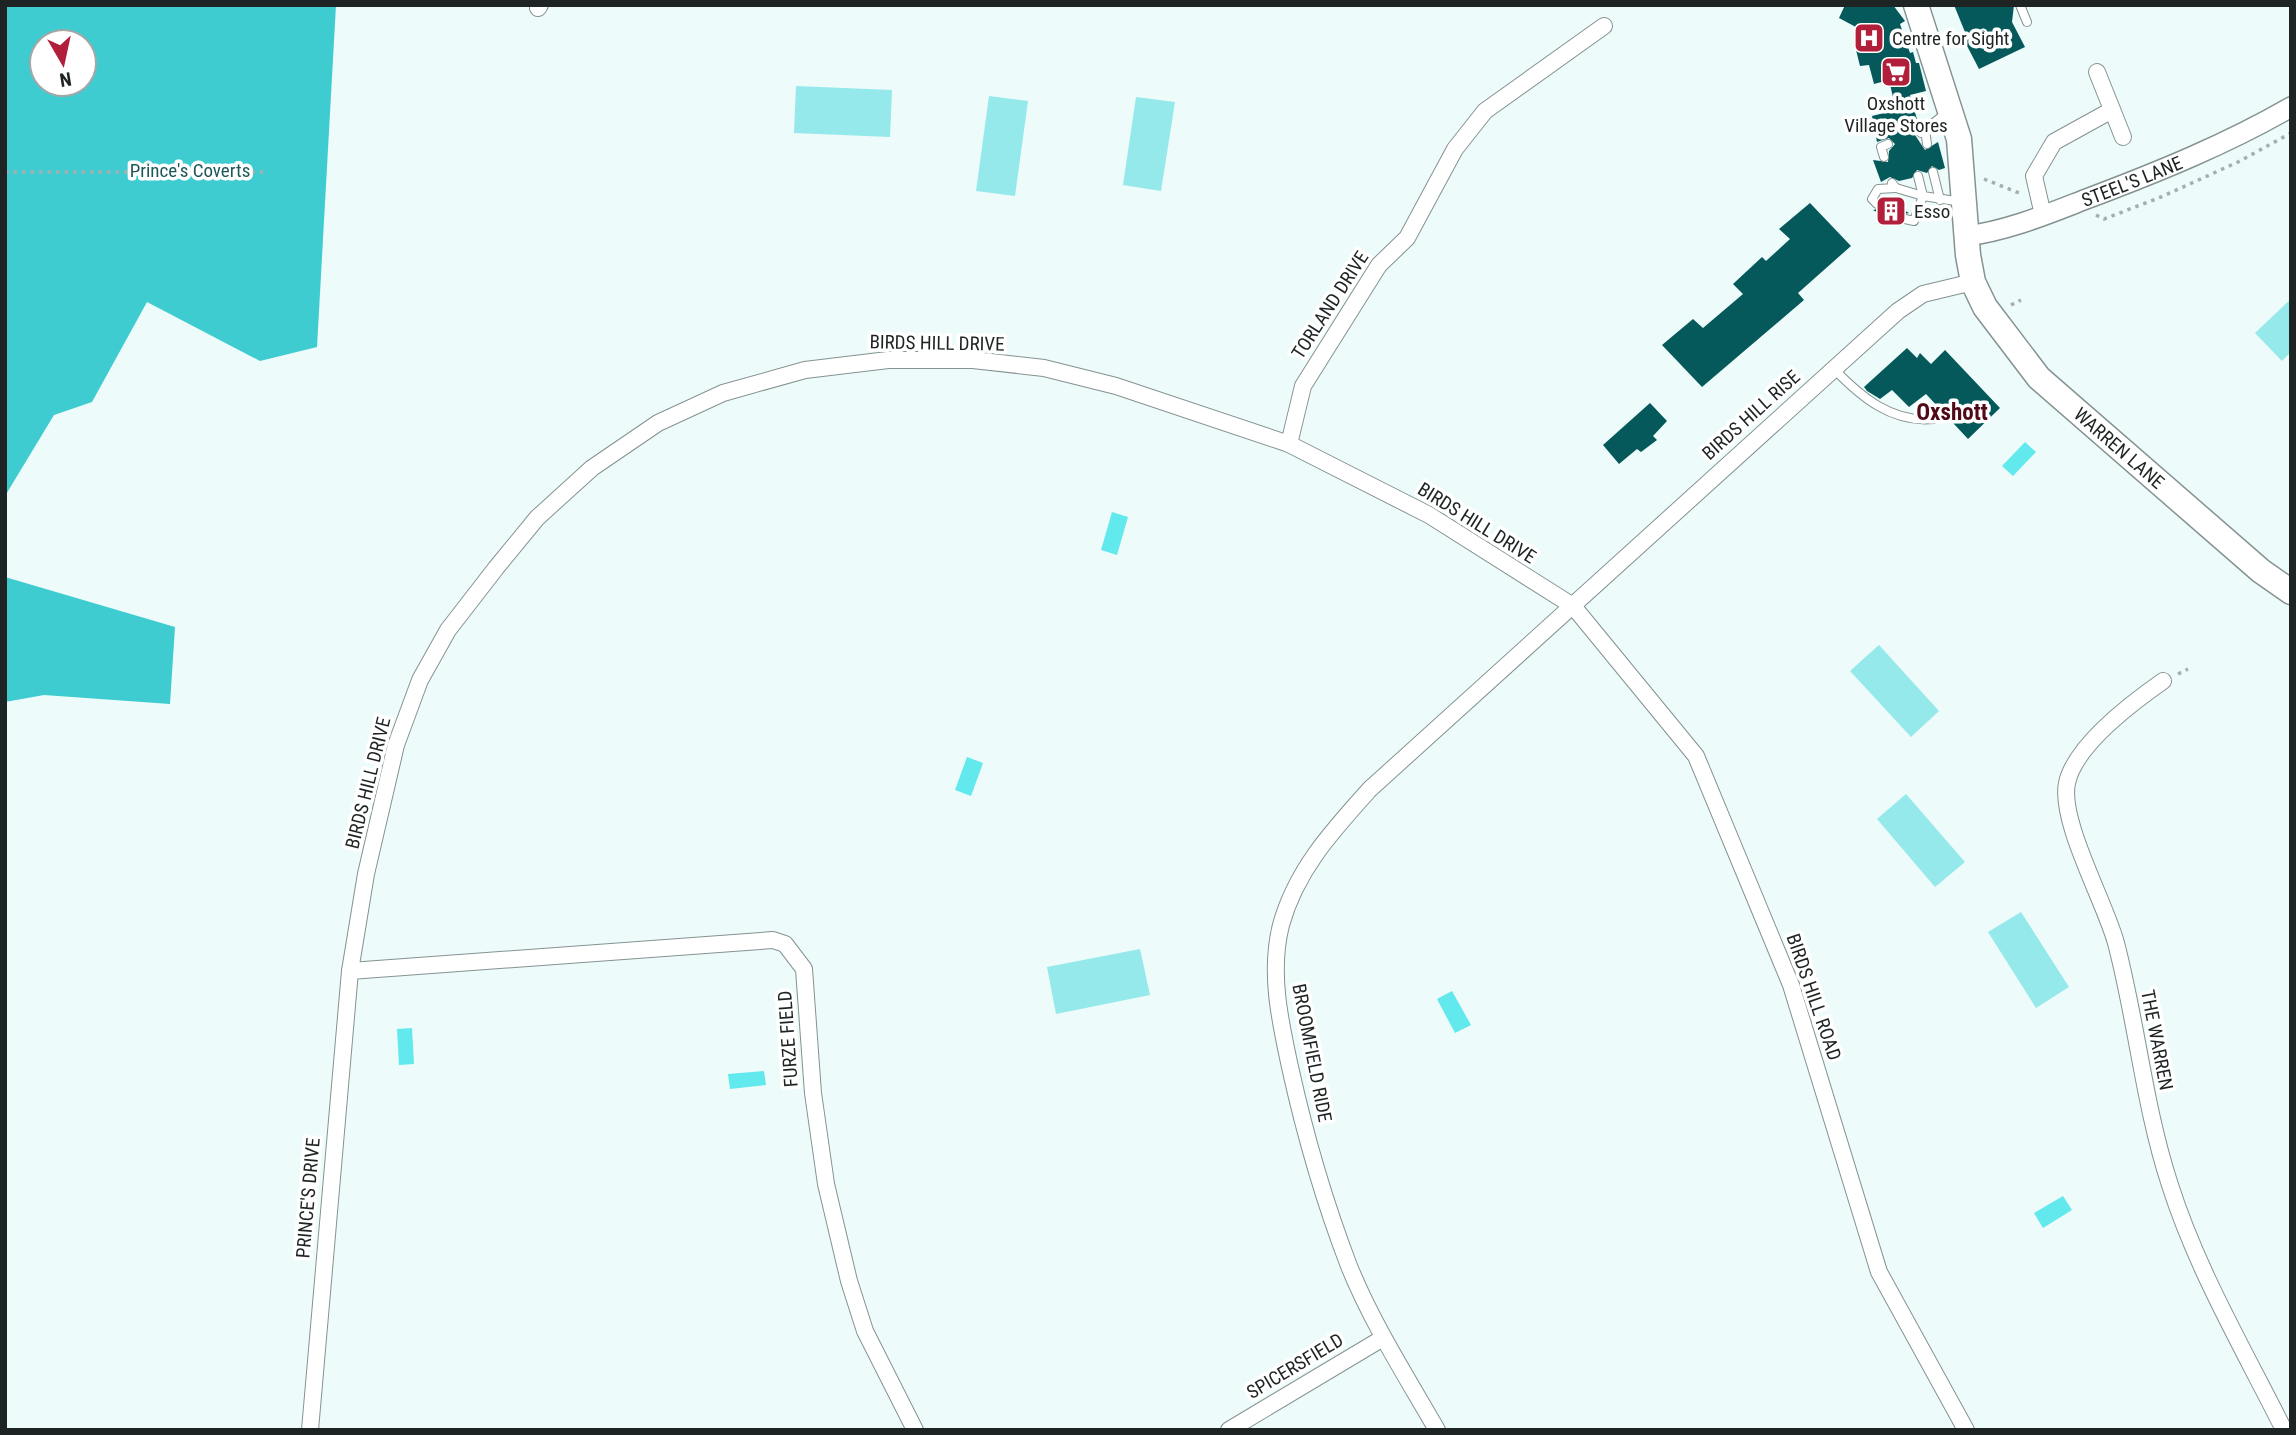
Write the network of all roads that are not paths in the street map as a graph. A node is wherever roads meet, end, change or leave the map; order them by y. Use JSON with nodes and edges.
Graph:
{"nodes":[{"id":1,"x":1916,"y":5,"type":"edge"},
{"id":2,"x":2020,"y":5,"type":"edge"},
{"id":3,"x":2027,"y":22,"type":"dead end"},
{"id":4,"x":1604,"y":26,"type":"dead end"},
{"id":5,"x":2096,"y":72,"type":"dead end"},
{"id":6,"x":2291,"y":107,"type":"edge"},
{"id":7,"x":1951,"y":109,"type":"junction"},
{"id":8,"x":2112,"y":110,"type":"junction"},
{"id":9,"x":2123,"y":137,"type":"dead end"},
{"id":10,"x":1888,"y":144,"type":"dead end"},
{"id":11,"x":1927,"y":145,"type":"dead end"},
{"id":12,"x":1884,"y":157,"type":"dead end"},
{"id":13,"x":1933,"y":172,"type":"dead end"},
{"id":14,"x":1917,"y":176,"type":"dead end"},
{"id":15,"x":1923,"y":196,"type":"junction"},
{"id":16,"x":1940,"y":200,"type":"junction"},
{"id":17,"x":1965,"y":202,"type":"junction"},
{"id":18,"x":1877,"y":204,"type":"dead end"},
{"id":19,"x":2043,"y":215,"type":"junction"},
{"id":20,"x":1905,"y":219,"type":"dead end"},
{"id":21,"x":1966,"y":236,"type":"junction"},
{"id":22,"x":1973,"y":282,"type":"junction"},
{"id":23,"x":1834,"y":369,"type":"junction"},
{"id":24,"x":1933,"y":419,"type":"dead end"},
{"id":25,"x":1289,"y":444,"type":"junction"},
{"id":26,"x":2291,"y":592,"type":"edge"},
{"id":27,"x":1573,"y":606,"type":"junction"},
{"id":28,"x":2163,"y":681,"type":"dead end"},
{"id":29,"x":350,"y":971,"type":"junction"},
{"id":30,"x":1383,"y":1338,"type":"junction"},
{"id":31,"x":310,"y":1430,"type":"edge"},
{"id":32,"x":915,"y":1430,"type":"edge"},
{"id":33,"x":1229,"y":1430,"type":"edge"},
{"id":34,"x":1437,"y":1430,"type":"edge"},
{"id":35,"x":1966,"y":1430,"type":"edge"},
{"id":36,"x":2284,"y":1430,"type":"edge"}],
"edges":[{"from":1,"to":7,"type":"main road","name":"WARREN LANE"},
{"from":2,"to":3,"type":"lane"},
{"from":4,"to":25,"type":"street","name":"TORLAND DRIVE"},
{"from":5,"to":8,"type":"street"},
{"from":6,"to":19,"type":"street","name":"STEEL'S LANE"},
{"from":7,"to":11,"type":"lane"},
{"from":7,"to":17,"type":"main road","name":"WARREN LANE"},
{"from":8,"to":9,"type":"street"},
{"from":8,"to":19,"type":"street"},
{"from":10,"to":12,"type":"lane"},
{"from":13,"to":16,"type":"lane"},
{"from":14,"to":15,"type":"lane"},
{"from":15,"to":16,"type":"lane"},
{"from":15,"to":18,"type":"lane"},
{"from":15,"to":20,"type":"lane"},
{"from":16,"to":17,"type":"lane"},
{"from":17,"to":21,"type":"main road","name":"WARREN LANE"},
{"from":19,"to":21,"type":"street","name":"STEEL'S LANE"},
{"from":21,"to":22,"type":"main road","name":"WARREN LANE"},
{"from":22,"to":23,"type":"street","name":"BIRDS HILL RISE"},
{"from":22,"to":26,"type":"main road","name":"WARREN LANE"},
{"from":23,"to":24,"type":"lane"},
{"from":23,"to":27,"type":"street","name":"BIRDS HILL RISE"},
{"from":25,"to":27,"type":"street","name":"BIRDS HILL DRIVE"},
{"from":25,"to":29,"type":"street","name":"BIRDS HILL DRIVE"},
{"from":27,"to":30,"type":"street","name":"BROOMFIELD RIDE"},
{"from":27,"to":35,"type":"street","name":"BIRDS HILL ROAD"},
{"from":28,"to":36,"type":"street","name":"THE WARREN"},
{"from":29,"to":31,"type":"street","name":"PRINCE'S DRIVE"},
{"from":29,"to":32,"type":"street","name":"FURZE FIELD"},
{"from":30,"to":33,"type":"street","name":"SPICERSFIELD"},
{"from":30,"to":34,"type":"street","name":"BROOMFIELD RIDE"}]}
